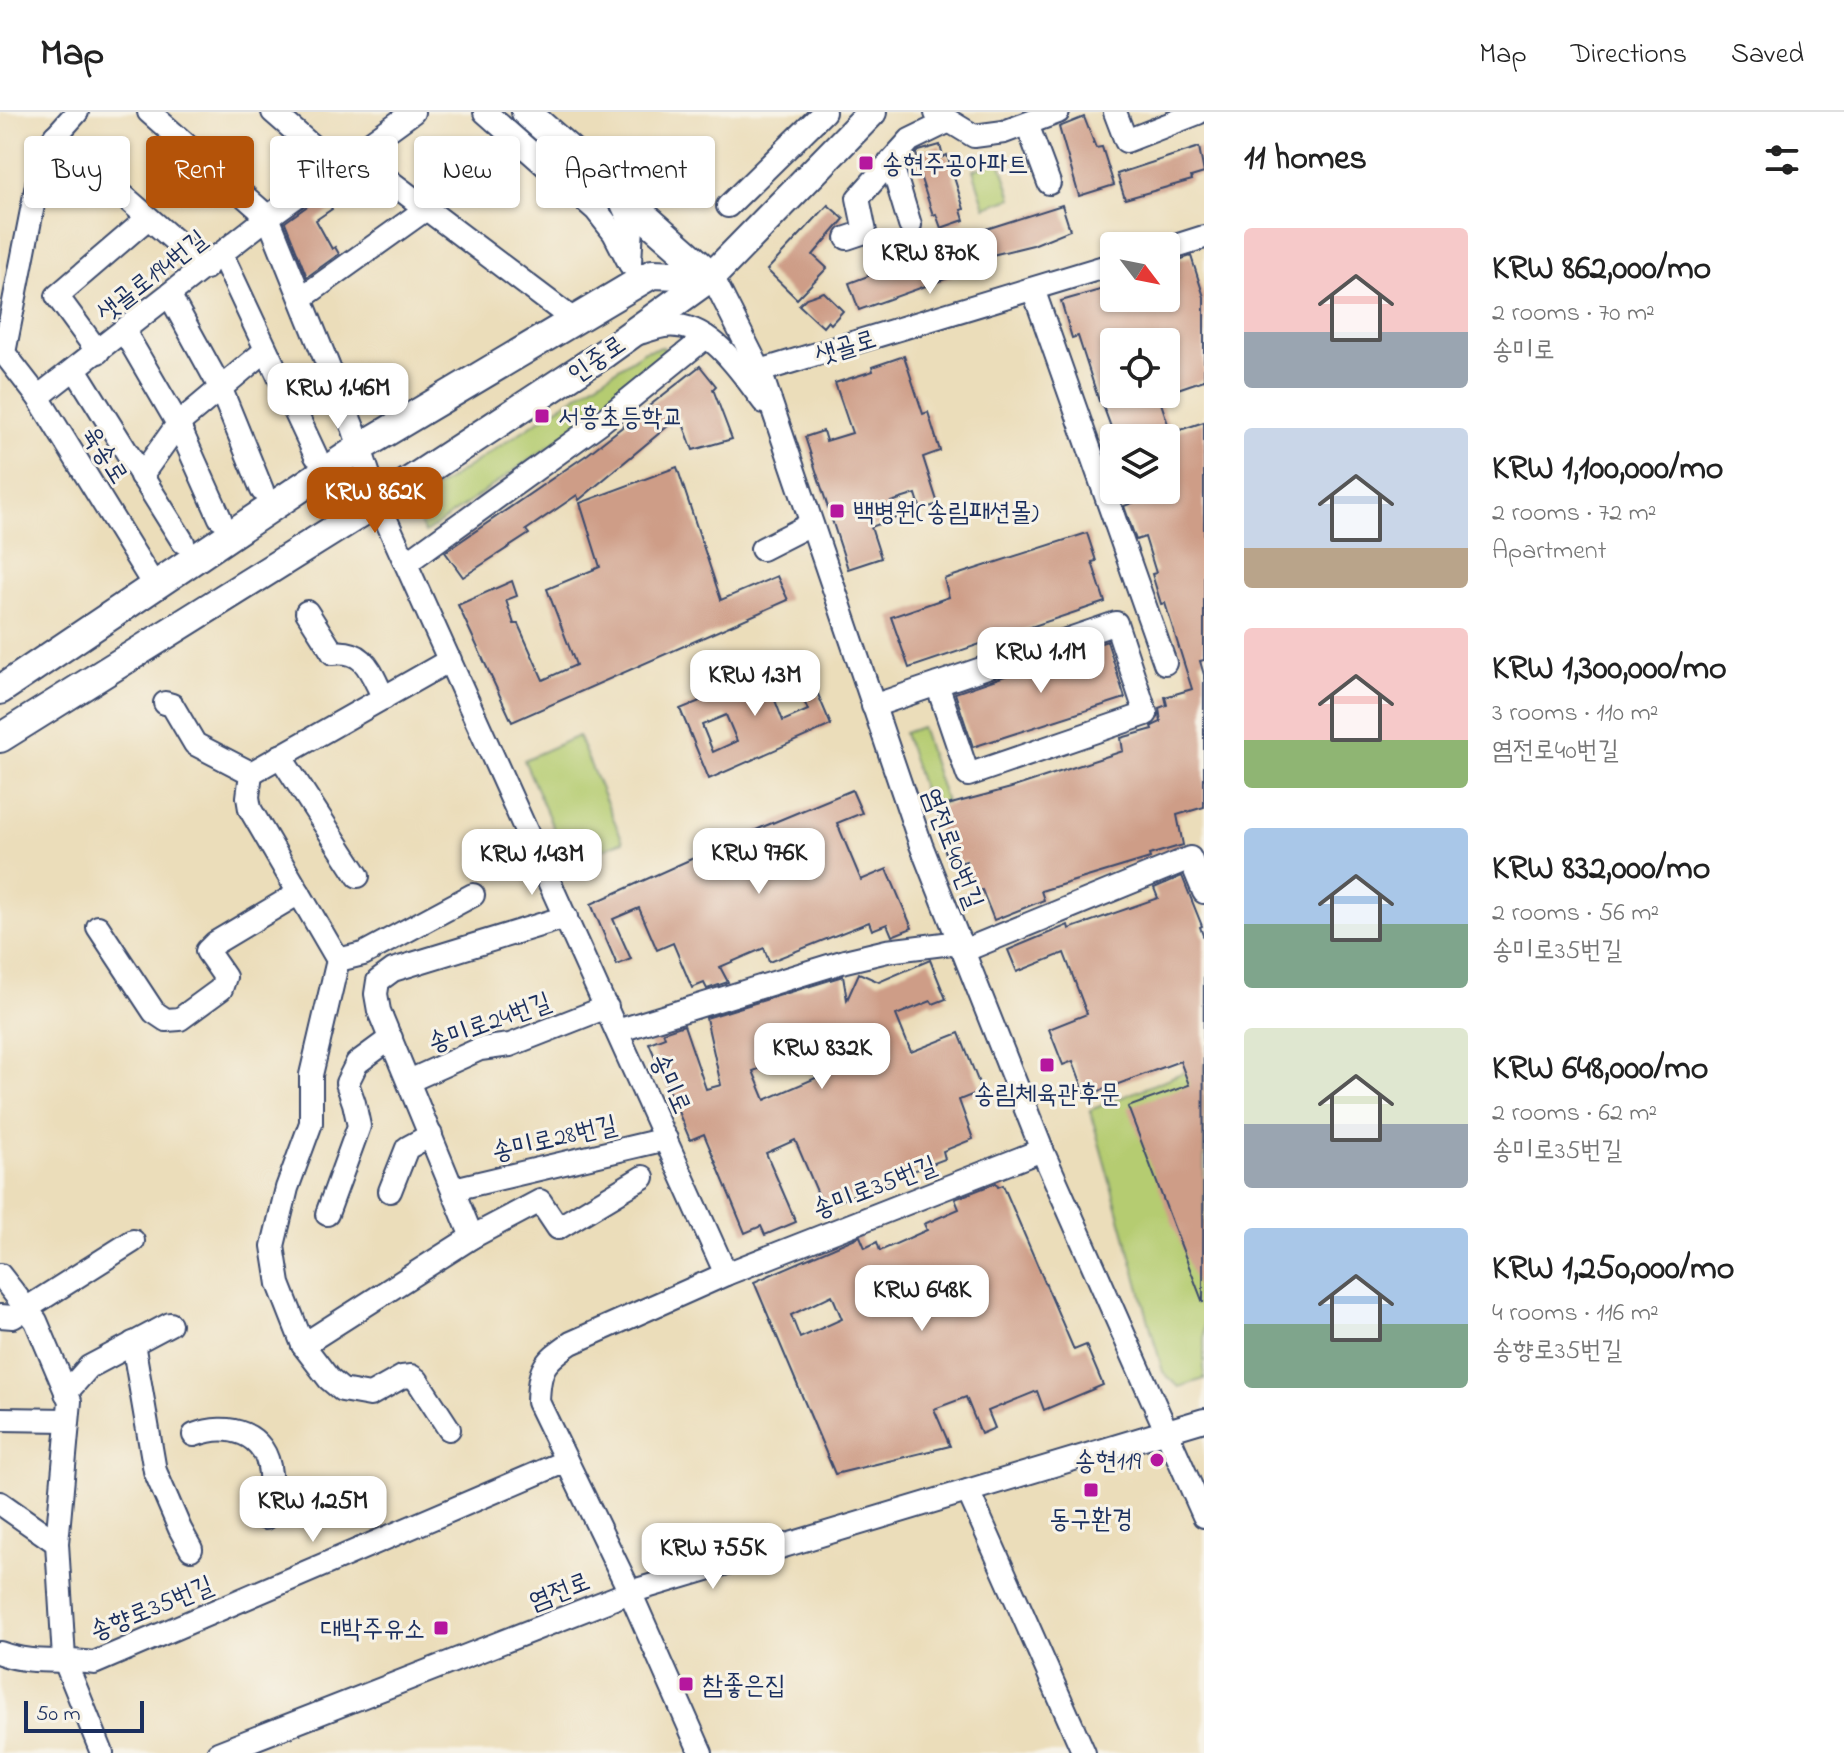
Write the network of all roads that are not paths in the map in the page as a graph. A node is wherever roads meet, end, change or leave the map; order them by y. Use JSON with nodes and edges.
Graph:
{"nodes":[{"id":1,"x":77,"y":112,"type":"edge"},
{"id":2,"x":149,"y":112,"type":"edge"},
{"id":3,"x":273,"y":112,"type":"edge"},
{"id":4,"x":485,"y":112,"type":"edge"},
{"id":5,"x":526,"y":112,"type":"edge"},
{"id":6,"x":824,"y":112,"type":"edge"},
{"id":7,"x":872,"y":112,"type":"edge"},
{"id":8,"x":1058,"y":112,"type":"edge"},
{"id":9,"x":1115,"y":112,"type":"edge"},
{"id":10,"x":1198,"y":112,"type":"edge"},
{"id":11,"x":405,"y":114,"type":"edge"},
{"id":12,"x":942,"y":116,"type":"edge"},
{"id":13,"x":1027,"y":124,"type":"junction"},
{"id":14,"x":1204,"y":126,"type":"edge"},
{"id":15,"x":55,"y":136,"type":"edge"},
{"id":16,"x":308,"y":136,"type":"edge"},
{"id":17,"x":378,"y":136,"type":"edge"},
{"id":18,"x":553,"y":136,"type":"edge"},
{"id":19,"x":891,"y":162,"type":"junction"},
{"id":20,"x":1049,"y":183,"type":"dead end"},
{"id":21,"x":398,"y":193,"type":"edge"},
{"id":22,"x":130,"y":202,"type":"edge"},
{"id":23,"x":728,"y":206,"type":"dead end"},
{"id":24,"x":32,"y":208,"type":"edge"},
{"id":25,"x":281,"y":208,"type":"edge"},
{"id":26,"x":624,"y":208,"type":"edge"},
{"id":27,"x":635,"y":208,"type":"edge"},
{"id":28,"x":426,"y":209,"type":"junction"},
{"id":29,"x":268,"y":217,"type":"junction"},
{"id":30,"x":148,"y":218,"type":"junction"},
{"id":31,"x":910,"y":225,"type":"dead end"},
{"id":32,"x":847,"y":238,"type":"dead end"},
{"id":33,"x":1203,"y":242,"type":"edge"},
{"id":34,"x":1180,"y":246,"type":"edge"},
{"id":35,"x":214,"y":262,"type":"junction"},
{"id":36,"x":630,"y":264,"type":"junction"},
{"id":37,"x":1100,"y":268,"type":"edge"},
{"id":38,"x":712,"y":276,"type":"junction"},
{"id":39,"x":1033,"y":289,"type":"junction"},
{"id":40,"x":623,"y":292,"type":"junction"},
{"id":41,"x":170,"y":296,"type":"junction"},
{"id":42,"x":303,"y":297,"type":"junction"},
{"id":43,"x":575,"y":321,"type":"junction"},
{"id":44,"x":124,"y":331,"type":"junction"},
{"id":45,"x":627,"y":337,"type":"junction"},
{"id":46,"x":706,"y":337,"type":"junction"},
{"id":47,"x":266,"y":350,"type":"junction"},
{"id":48,"x":98,"y":352,"type":"junction"},
{"id":49,"x":75,"y":369,"type":"junction"},
{"id":50,"x":760,"y":371,"type":"junction"},
{"id":51,"x":220,"y":387,"type":"junction"},
{"id":52,"x":38,"y":397,"type":"junction"},
{"id":53,"x":774,"y":414,"type":"junction"},
{"id":54,"x":178,"y":424,"type":"junction"},
{"id":55,"x":361,"y":447,"type":"junction"},
{"id":56,"x":316,"y":456,"type":"dead end"},
{"id":57,"x":141,"y":476,"type":"junction"},
{"id":58,"x":262,"y":490,"type":"dead end"},
{"id":59,"x":378,"y":502,"type":"junction"},
{"id":60,"x":220,"y":518,"type":"dead end"},
{"id":61,"x":811,"y":524,"type":"junction"},
{"id":62,"x":183,"y":542,"type":"dead end"},
{"id":63,"x":762,"y":549,"type":"dead end"},
{"id":64,"x":406,"y":563,"type":"junction"},
{"id":65,"x":155,"y":587,"type":"junction"},
{"id":66,"x":307,"y":612,"type":"dead end"},
{"id":67,"x":450,"y":660,"type":"junction"},
{"id":68,"x":1165,"y":663,"type":"dead end"},
{"id":69,"x":937,"y":684,"type":"junction"},
{"id":70,"x":0,"y":690,"type":"edge"},
{"id":71,"x":384,"y":698,"type":"junction"},
{"id":72,"x":165,"y":703,"type":"dead end"},
{"id":73,"x":873,"y":706,"type":"junction"},
{"id":74,"x":0,"y":738,"type":"edge"},
{"id":75,"x":280,"y":756,"type":"junction"},
{"id":76,"x":251,"y":773,"type":"junction"},
{"id":77,"x":358,"y":876,"type":"dead end"},
{"id":78,"x":1204,"y":892,"type":"edge"},
{"id":79,"x":299,"y":893,"type":"junction"},
{"id":80,"x":473,"y":895,"type":"dead end"},
{"id":81,"x":566,"y":917,"type":"junction"},
{"id":82,"x":98,"y":927,"type":"dead end"},
{"id":83,"x":962,"y":946,"type":"junction"},
{"id":84,"x":338,"y":960,"type":"junction"},
{"id":85,"x":607,"y":1007,"type":"junction"},
{"id":86,"x":617,"y":1031,"type":"junction"},
{"id":87,"x":391,"y":1038,"type":"junction"},
{"id":88,"x":409,"y":1081,"type":"junction"},
{"id":89,"x":431,"y":1135,"type":"junction"},
{"id":90,"x":666,"y":1139,"type":"junction"},
{"id":91,"x":1042,"y":1150,"type":"junction"},
{"id":92,"x":643,"y":1177,"type":"dead end"},
{"id":93,"x":454,"y":1189,"type":"junction"},
{"id":94,"x":390,"y":1191,"type":"dead end"},
{"id":95,"x":327,"y":1214,"type":"dead end"},
{"id":96,"x":472,"y":1237,"type":"junction"},
{"id":97,"x":133,"y":1241,"type":"dead end"},
{"id":98,"x":726,"y":1274,"type":"junction"},
{"id":99,"x":0,"y":1275,"type":"edge"},
{"id":100,"x":26,"y":1308,"type":"junction"},
{"id":101,"x":0,"y":1316,"type":"edge"},
{"id":102,"x":170,"y":1324,"type":"dead end"},
{"id":103,"x":133,"y":1343,"type":"junction"},
{"id":104,"x":303,"y":1345,"type":"junction"},
{"id":105,"x":66,"y":1393,"type":"junction"},
{"id":106,"x":0,"y":1419,"type":"edge"},
{"id":107,"x":68,"y":1420,"type":"junction"},
{"id":108,"x":1204,"y":1420,"type":"edge"},
{"id":109,"x":449,"y":1429,"type":"dead end"},
{"id":110,"x":1167,"y":1431,"type":"junction"},
{"id":111,"x":194,"y":1435,"type":"dead end"},
{"id":112,"x":566,"y":1461,"type":"junction"},
{"id":113,"x":968,"y":1491,"type":"junction"},
{"id":114,"x":0,"y":1503,"type":"edge"},
{"id":115,"x":1204,"y":1516,"type":"edge"},
{"id":116,"x":265,"y":1518,"type":"dead end"},
{"id":117,"x":57,"y":1543,"type":"junction"},
{"id":118,"x":191,"y":1549,"type":"dead end"},
{"id":119,"x":630,"y":1592,"type":"junction"},
{"id":120,"x":0,"y":1653,"type":"edge"},
{"id":121,"x":64,"y":1659,"type":"junction"},
{"id":122,"x":102,"y":1753,"type":"edge"},
{"id":123,"x":218,"y":1753,"type":"edge"},
{"id":124,"x":701,"y":1753,"type":"edge"},
{"id":125,"x":1084,"y":1753,"type":"edge"}],
"edges":[{"from":1,"to":15,"type":"street"},
{"from":2,"to":29,"type":"street"},
{"from":3,"to":16,"type":"street"},
{"from":4,"to":36,"type":"street"},
{"from":5,"to":18,"type":"main road"},
{"from":6,"to":23,"type":"street"},
{"from":7,"to":38,"type":"main road","name":"인중로"},
{"from":8,"to":13,"type":"street"},
{"from":9,"to":10,"type":"street"},
{"from":10,"to":14,"type":"street"},
{"from":11,"to":17,"type":"street","name":"샛골로194번길"},
{"from":12,"to":13,"type":"street"},
{"from":12,"to":19,"type":"street"},
{"from":13,"to":20,"type":"street"},
{"from":19,"to":31,"type":"street"},
{"from":19,"to":32,"type":"street"},
{"from":21,"to":28,"type":"street"},
{"from":22,"to":30,"type":"street"},
{"from":24,"to":52,"type":"street","name":"육송로"},
{"from":25,"to":29,"type":"street","name":"샛골로194번길"},
{"from":26,"to":36,"type":"street"},
{"from":27,"to":38,"type":"main road"},
{"from":28,"to":42,"type":"street"},
{"from":28,"to":43,"type":"street"},
{"from":29,"to":35,"type":"street","name":"샛골로194번길"},
{"from":29,"to":42,"type":"street","name":"송미로"},
{"from":30,"to":35,"type":"street"},
{"from":30,"to":48,"type":"street"},
{"from":33,"to":34,"type":"street"},
{"from":35,"to":41,"type":"street","name":"샛골로194번길"},
{"from":35,"to":47,"type":"street"},
{"from":36,"to":40,"type":"street"},
{"from":37,"to":39,"type":"street","name":"샛골로"},
{"from":38,"to":40,"type":"main road"},
{"from":38,"to":45,"type":"main road","name":"인중로"},
{"from":38,"to":50,"type":"street","name":"염전로40번길"},
{"from":39,"to":50,"type":"street","name":"샛골로"},
{"from":39,"to":68,"type":"street"},
{"from":40,"to":43,"type":"main road"},
{"from":41,"to":44,"type":"street","name":"샛골로194번길"},
{"from":41,"to":51,"type":"street"},
{"from":42,"to":55,"type":"street","name":"송미로"},
{"from":43,"to":55,"type":"main road"},
{"from":44,"to":48,"type":"street","name":"샛골로194번길"},
{"from":44,"to":54,"type":"street"},
{"from":45,"to":46,"type":"street"},
{"from":45,"to":59,"type":"main road","name":"인중로"},
{"from":46,"to":53,"type":"street"},
{"from":46,"to":64,"type":"street"},
{"from":47,"to":51,"type":"street"},
{"from":47,"to":56,"type":"street"},
{"from":48,"to":49,"type":"street","name":"샛골로194번길"},
{"from":49,"to":52,"type":"street","name":"샛골로194번길"},
{"from":49,"to":57,"type":"street"},
{"from":50,"to":53,"type":"street","name":"염전로40번길"},
{"from":51,"to":54,"type":"street"},
{"from":51,"to":58,"type":"street"},
{"from":52,"to":65,"type":"street","name":"육송로"},
{"from":53,"to":61,"type":"street","name":"염전로40번길"},
{"from":54,"to":57,"type":"street"},
{"from":54,"to":60,"type":"street"},
{"from":55,"to":59,"type":"street","name":"송미로"},
{"from":55,"to":65,"type":"main road"},
{"from":57,"to":62,"type":"street"},
{"from":59,"to":64,"type":"street","name":"송미로"},
{"from":59,"to":74,"type":"main road","name":"인중로"},
{"from":61,"to":63,"type":"street"},
{"from":61,"to":73,"type":"street","name":"염전로40번길"},
{"from":64,"to":67,"type":"street","name":"송미로"},
{"from":65,"to":70,"type":"main road"},
{"from":66,"to":71,"type":"street"},
{"from":67,"to":71,"type":"street"},
{"from":67,"to":81,"type":"street","name":"송미로"},
{"from":69,"to":69,"type":"street"},
{"from":69,"to":73,"type":"street"},
{"from":71,"to":75,"type":"street"},
{"from":72,"to":76,"type":"street"},
{"from":73,"to":83,"type":"street","name":"염전로40번길"},
{"from":75,"to":76,"type":"street"},
{"from":75,"to":77,"type":"street"},
{"from":76,"to":79,"type":"street"},
{"from":78,"to":83,"type":"street"},
{"from":79,"to":82,"type":"street"},
{"from":79,"to":84,"type":"street"},
{"from":80,"to":84,"type":"street"},
{"from":81,"to":85,"type":"street","name":"송미로"},
{"from":81,"to":87,"type":"street"},
{"from":83,"to":86,"type":"street"},
{"from":83,"to":91,"type":"street","name":"염전로40번길"},
{"from":84,"to":104,"type":"street"},
{"from":85,"to":86,"type":"street","name":"송미로"},
{"from":85,"to":88,"type":"street","name":"송미로24번길"},
{"from":86,"to":90,"type":"street","name":"송미로"},
{"from":87,"to":88,"type":"street"},
{"from":87,"to":95,"type":"street"},
{"from":88,"to":89,"type":"street","name":"송미로24번길"},
{"from":89,"to":93,"type":"street","name":"송미로24번길"},
{"from":89,"to":94,"type":"street"},
{"from":90,"to":93,"type":"street","name":"송미로28번길"},
{"from":90,"to":98,"type":"street","name":"송미로"},
{"from":91,"to":98,"type":"street","name":"송미로35번길"},
{"from":91,"to":110,"type":"street","name":"염전로40번길"},
{"from":92,"to":96,"type":"street"},
{"from":93,"to":96,"type":"street","name":"송미로24번길"},
{"from":96,"to":104,"type":"street"},
{"from":97,"to":100,"type":"street"},
{"from":98,"to":112,"type":"street"},
{"from":99,"to":100,"type":"street"},
{"from":100,"to":101,"type":"street"},
{"from":100,"to":105,"type":"street"},
{"from":102,"to":103,"type":"street"},
{"from":103,"to":105,"type":"street"},
{"from":103,"to":118,"type":"street"},
{"from":104,"to":109,"type":"street"},
{"from":105,"to":107,"type":"street"},
{"from":106,"to":107,"type":"street"},
{"from":107,"to":117,"type":"street"},
{"from":108,"to":110,"type":"street","name":"염전로"},
{"from":110,"to":113,"type":"street","name":"염전로"},
{"from":110,"to":115,"type":"street","name":"염전로40번길"},
{"from":111,"to":116,"type":"street"},
{"from":112,"to":119,"type":"street"},
{"from":112,"to":121,"type":"street","name":"송향로35번길"},
{"from":113,"to":119,"type":"street","name":"염전로"},
{"from":113,"to":125,"type":"street"},
{"from":114,"to":117,"type":"street"},
{"from":117,"to":121,"type":"street"},
{"from":119,"to":123,"type":"street","name":"염전로"},
{"from":119,"to":124,"type":"street"},
{"from":120,"to":121,"type":"street","name":"송향로35번길"},
{"from":121,"to":122,"type":"street"}]}
